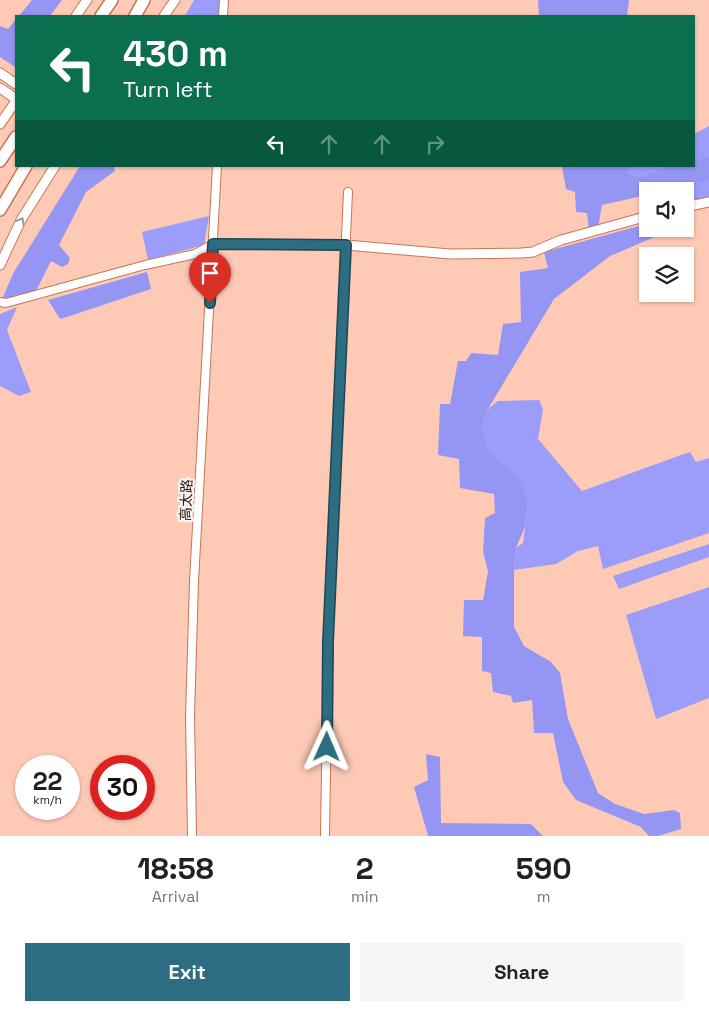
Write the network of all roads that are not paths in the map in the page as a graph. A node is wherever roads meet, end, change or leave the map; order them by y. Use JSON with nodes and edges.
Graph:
{"nodes":[{"id":1,"x":87,"y":0,"type":"edge"},
{"id":2,"x":112,"y":0,"type":"edge"},
{"id":3,"x":144,"y":0,"type":"edge"},
{"id":4,"x":175,"y":0,"type":"edge"},
{"id":5,"x":224,"y":0,"type":"edge"},
{"id":6,"x":77,"y":15,"type":"edge"},
{"id":7,"x":102,"y":15,"type":"edge"},
{"id":8,"x":136,"y":15,"type":"edge"},
{"id":9,"x":165,"y":15,"type":"edge"},
{"id":10,"x":223,"y":15,"type":"edge"},
{"id":11,"x":0,"y":73,"type":"edge"},
{"id":12,"x":15,"y":83,"type":"edge"},
{"id":13,"x":0,"y":88,"type":"edge"},
{"id":14,"x":15,"y":99,"type":"edge"},
{"id":15,"x":15,"y":102,"type":"edge"},
{"id":16,"x":0,"y":124,"type":"edge"},
{"id":17,"x":15,"y":138,"type":"edge"},
{"id":18,"x":0,"y":161,"type":"edge"},
{"id":19,"x":25,"y":167,"type":"edge"},
{"id":20,"x":53,"y":167,"type":"edge"},
{"id":21,"x":217,"y":167,"type":"edge"},
{"id":22,"x":348,"y":192,"type":"dead end"},
{"id":23,"x":709,"y":202,"type":"edge"},
{"id":24,"x":694,"y":205,"type":"edge"},
{"id":25,"x":0,"y":210,"type":"edge"},
{"id":26,"x":639,"y":218,"type":"edge"},
{"id":27,"x":213,"y":244,"type":"junction"},
{"id":28,"x":346,"y":245,"type":"junction"},
{"id":29,"x":0,"y":265,"type":"edge"},
{"id":30,"x":0,"y":302,"type":"edge"},
{"id":31,"x":192,"y":836,"type":"edge"},
{"id":32,"x":325,"y":836,"type":"edge"}],
"edges":[{"from":1,"to":6,"type":"street"},
{"from":2,"to":7,"type":"main road"},
{"from":3,"to":8,"type":"main road"},
{"from":4,"to":9,"type":"street"},
{"from":5,"to":10,"type":"street"},
{"from":11,"to":12,"type":"street"},
{"from":13,"to":14,"type":"street"},
{"from":15,"to":16,"type":"street"},
{"from":17,"to":18,"type":"main road"},
{"from":19,"to":25,"type":"main road"},
{"from":29,"to":20,"type":"street","one_way":true},
{"from":21,"to":27,"type":"street","name":"高太路"},
{"from":22,"to":28,"type":"street"},
{"from":23,"to":24,"type":"street"},
{"from":26,"to":28,"type":"street"},
{"from":27,"to":28,"type":"street"},
{"from":27,"to":30,"type":"street"},
{"from":27,"to":31,"type":"street","name":"高太路"},
{"from":28,"to":32,"type":"street"}]}
